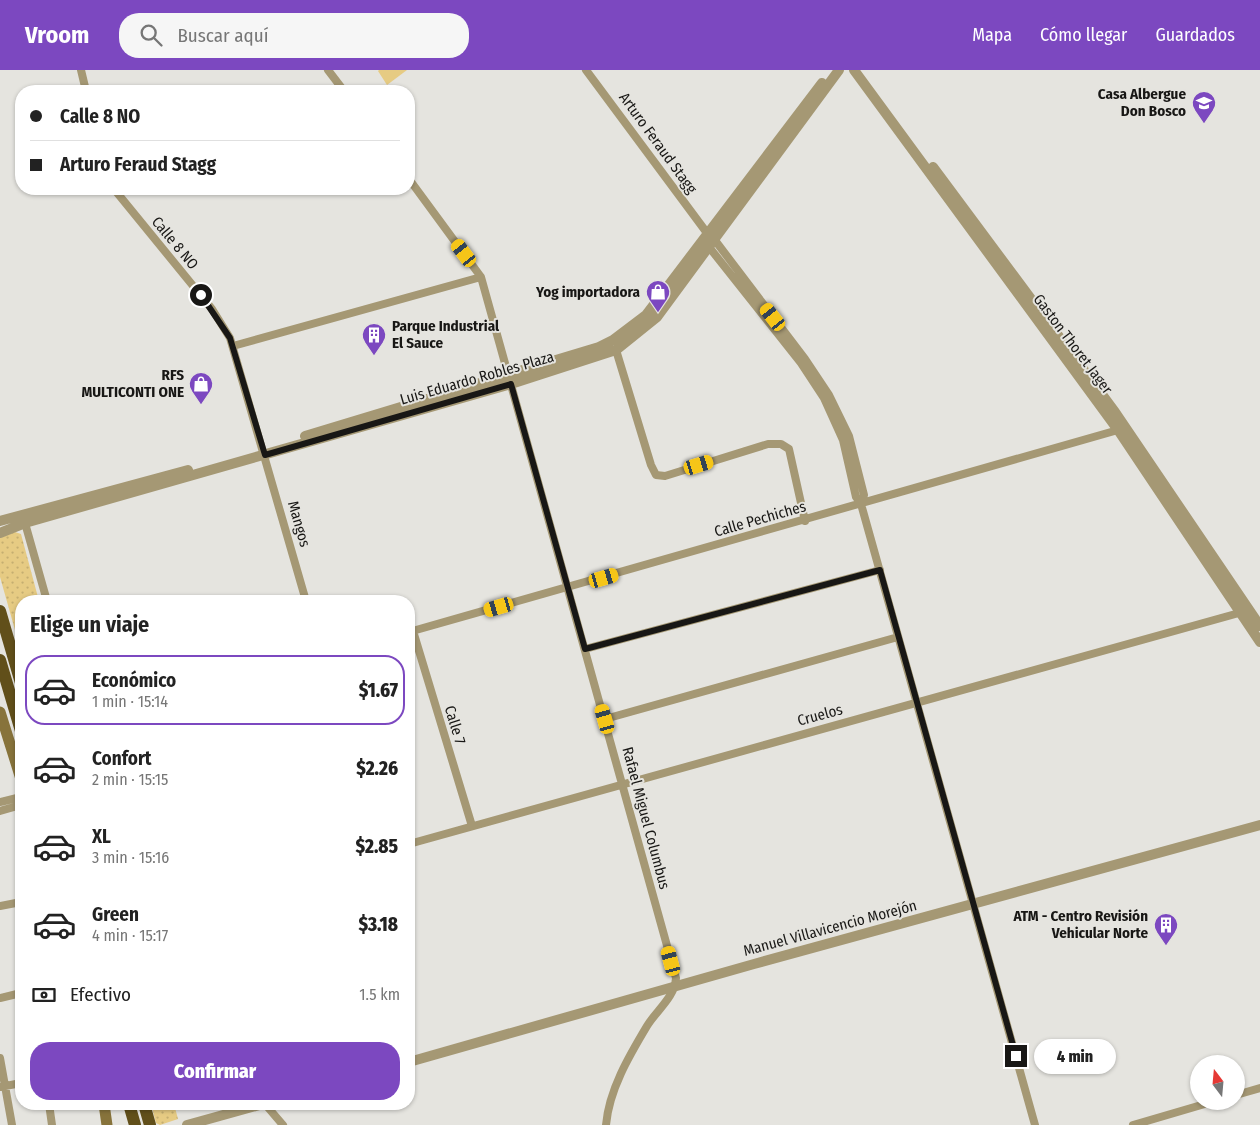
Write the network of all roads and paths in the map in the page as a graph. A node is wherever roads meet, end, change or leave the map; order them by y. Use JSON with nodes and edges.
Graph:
{"nodes":[{"id":1,"x":81,"y":70,"type":"edge"},
{"id":2,"x":328,"y":70,"type":"edge"},
{"id":3,"x":586,"y":70,"type":"edge"},
{"id":4,"x":831,"y":70,"type":"edge"},
{"id":5,"x":839,"y":70,"type":"edge"},
{"id":6,"x":854,"y":70,"type":"edge"},
{"id":7,"x":860,"y":70,"type":"edge"},
{"id":8,"x":85,"y":85,"type":"edge"},
{"id":9,"x":339,"y":85,"type":"edge"},
{"id":10,"x":415,"y":187,"type":"edge"},
{"id":11,"x":119,"y":195,"type":"edge"},
{"id":12,"x":710,"y":240,"type":"junction"},
{"id":13,"x":481,"y":277,"type":"junction"},
{"id":14,"x":233,"y":346,"type":"junction"},
{"id":15,"x":616,"y":350,"type":"junction"},
{"id":16,"x":509,"y":379,"type":"junction"},
{"id":17,"x":1118,"y":430,"type":"junction"},
{"id":18,"x":264,"y":452,"type":"junction"},
{"id":19,"x":861,"y":504,"type":"junction"},
{"id":20,"x":0,"y":521,"type":"edge"},
{"id":21,"x":805,"y":521,"type":"junction"},
{"id":22,"x":25,"y":523,"type":"junction"},
{"id":23,"x":0,"y":533,"type":"edge"},
{"id":24,"x":880,"y":570,"type":"junction"},
{"id":25,"x":568,"y":588,"type":"junction"},
{"id":26,"x":45,"y":595,"type":"edge"},
{"id":27,"x":304,"y":595,"type":"edge"},
{"id":28,"x":0,"y":611,"type":"edge"},
{"id":29,"x":1239,"y":614,"type":"junction"},
{"id":30,"x":1260,"y":626,"type":"edge"},
{"id":31,"x":415,"y":631,"type":"edge"},
{"id":32,"x":898,"y":636,"type":"junction"},
{"id":33,"x":1260,"y":642,"type":"edge"},
{"id":34,"x":415,"y":645,"type":"edge"},
{"id":35,"x":585,"y":649,"type":"junction"},
{"id":36,"x":0,"y":660,"type":"edge"},
{"id":37,"x":15,"y":662,"type":"edge"},
{"id":38,"x":918,"y":703,"type":"junction"},
{"id":39,"x":15,"y":711,"type":"edge"},
{"id":40,"x":0,"y":712,"type":"edge"},
{"id":41,"x":605,"y":719,"type":"junction"},
{"id":42,"x":15,"y":761,"type":"edge"},
{"id":43,"x":623,"y":784,"type":"junction"},
{"id":44,"x":15,"y":798,"type":"edge"},
{"id":45,"x":0,"y":802,"type":"edge"},
{"id":46,"x":15,"y":807,"type":"edge"},
{"id":47,"x":0,"y":811,"type":"edge"},
{"id":48,"x":1260,"y":825,"type":"edge"},
{"id":49,"x":472,"y":826,"type":"junction"},
{"id":50,"x":415,"y":842,"type":"edge"},
{"id":51,"x":15,"y":903,"type":"edge"},
{"id":52,"x":972,"y":904,"type":"junction"},
{"id":53,"x":0,"y":906,"type":"edge"},
{"id":54,"x":676,"y":986,"type":"junction"},
{"id":55,"x":15,"y":994,"type":"edge"},
{"id":56,"x":0,"y":998,"type":"edge"},
{"id":57,"x":0,"y":1058,"type":"edge"},
{"id":58,"x":415,"y":1060,"type":"edge"},
{"id":59,"x":3,"y":1087,"type":"edge"},
{"id":60,"x":1260,"y":1088,"type":"edge"},
{"id":61,"x":1245,"y":1092,"type":"edge"},
{"id":62,"x":1190,"y":1108,"type":"edge"},
{"id":63,"x":50,"y":1110,"type":"edge"},
{"id":64,"x":105,"y":1110,"type":"edge"},
{"id":65,"x":131,"y":1110,"type":"edge"},
{"id":66,"x":146,"y":1110,"type":"edge"},
{"id":67,"x":242,"y":1110,"type":"edge"},
{"id":68,"x":269,"y":1110,"type":"edge"},
{"id":69,"x":12,"y":1125,"type":"edge"},
{"id":70,"x":52,"y":1125,"type":"edge"},
{"id":71,"x":107,"y":1125,"type":"edge"},
{"id":72,"x":135,"y":1125,"type":"edge"},
{"id":73,"x":150,"y":1125,"type":"edge"},
{"id":74,"x":187,"y":1125,"type":"edge"},
{"id":75,"x":283,"y":1125,"type":"edge"},
{"id":76,"x":606,"y":1125,"type":"edge"},
{"id":77,"x":1035,"y":1125,"type":"edge"},
{"id":78,"x":1133,"y":1125,"type":"edge"}],
"edges":[{"from":1,"to":8,"type":"street"},
{"from":2,"to":9,"type":"street"},
{"from":3,"to":12,"type":"street","name":"Arturo Feraud Stagg"},
{"from":4,"to":12,"type":"street","name":"Luis Eduardo Robles Plaza"},
{"from":5,"to":12,"type":"street","name":"Luis Eduardo Robles Plaza"},
{"from":6,"to":17,"type":"street","name":"Gaston Thoret Jager"},
{"from":7,"to":30,"type":"street","name":"Gaston Thoret Jager"},
{"from":10,"to":13,"type":"street","name":"Rafael Miguel Columbus"},
{"from":11,"to":14,"type":"street","name":"Calle 8 NO"},
{"from":12,"to":15,"type":"street","name":"Luis Eduardo Robles Plaza"},
{"from":12,"to":16,"type":"street","name":"Luis Eduardo Robles Plaza"},
{"from":12,"to":19,"type":"street","name":"Arturo Feraud Stagg"},
{"from":13,"to":14,"type":"street"},
{"from":13,"to":16,"type":"street","name":"Rafael Miguel Columbus"},
{"from":14,"to":18,"type":"street","name":"Calle 8 NO"},
{"from":15,"to":16,"type":"street","name":"Luis Eduardo Robles Plaza"},
{"from":15,"to":21,"type":"street"},
{"from":16,"to":18,"type":"street","name":"Luis Eduardo Robles Plaza"},
{"from":16,"to":25,"type":"street","name":"Rafael Miguel Columbus"},
{"from":17,"to":19,"type":"street","name":"Calle Pechiches"},
{"from":17,"to":29,"type":"street","name":"Gaston Thoret Jager"},
{"from":18,"to":20,"type":"street","name":"Luis Eduardo Robles Plaza"},
{"from":18,"to":22,"type":"street","name":"Luis Eduardo Robles Plaza"},
{"from":18,"to":27,"type":"street","name":"Mangos"},
{"from":19,"to":21,"type":"street","name":"Calle Pechiches"},
{"from":19,"to":24,"type":"street","name":"Arturo Feraud Stagg"},
{"from":21,"to":25,"type":"street","name":"Calle Pechiches"},
{"from":22,"to":23,"type":"street","name":"Luis Eduardo Robles Plaza"},
{"from":22,"to":26,"type":"street"},
{"from":24,"to":32,"type":"street","name":"Arturo Feraud Stagg"},
{"from":24,"to":35,"type":"street"},
{"from":25,"to":31,"type":"street","name":"Calle Pechiches"},
{"from":25,"to":35,"type":"street","name":"Rafael Miguel Columbus"},
{"from":28,"to":37,"type":"highway"},
{"from":29,"to":33,"type":"street","name":"Gaston Thoret Jager"},
{"from":29,"to":38,"type":"street","name":"Cruelos"},
{"from":32,"to":38,"type":"street","name":"Arturo Feraud Stagg"},
{"from":32,"to":41,"type":"street"},
{"from":34,"to":49,"type":"street","name":"Calle 7"},
{"from":35,"to":41,"type":"street","name":"Rafael Miguel Columbus"},
{"from":36,"to":39,"type":"highway"},
{"from":38,"to":43,"type":"street","name":"Cruelos"},
{"from":38,"to":52,"type":"street","name":"Arturo Feraud Stagg"},
{"from":40,"to":42,"type":"main road"},
{"from":41,"to":43,"type":"street","name":"Rafael Miguel Columbus"},
{"from":43,"to":49,"type":"street","name":"Cruelos"},
{"from":43,"to":54,"type":"street","name":"Rafael Miguel Columbus"},
{"from":44,"to":45,"type":"street"},
{"from":46,"to":47,"type":"street"},
{"from":48,"to":52,"type":"street","name":"Manuel Villavicencio Morejón"},
{"from":49,"to":50,"type":"street","name":"Cruelos"},
{"from":51,"to":53,"type":"street"},
{"from":52,"to":54,"type":"street","name":"Manuel Villavicencio Morejón"},
{"from":52,"to":77,"type":"street","name":"Arturo Feraud Stagg"},
{"from":54,"to":58,"type":"street","name":"Manuel Villavicencio Morejón"},
{"from":54,"to":76,"type":"street"},
{"from":55,"to":56,"type":"street"},
{"from":57,"to":59,"type":"street"},
{"from":59,"to":69,"type":"street"},
{"from":60,"to":61,"type":"street"},
{"from":62,"to":78,"type":"street"},
{"from":63,"to":70,"type":"street"},
{"from":64,"to":71,"type":"main road"},
{"from":65,"to":72,"type":"highway"},
{"from":66,"to":73,"type":"highway"},
{"from":67,"to":74,"type":"street"},
{"from":68,"to":75,"type":"street"}]}
